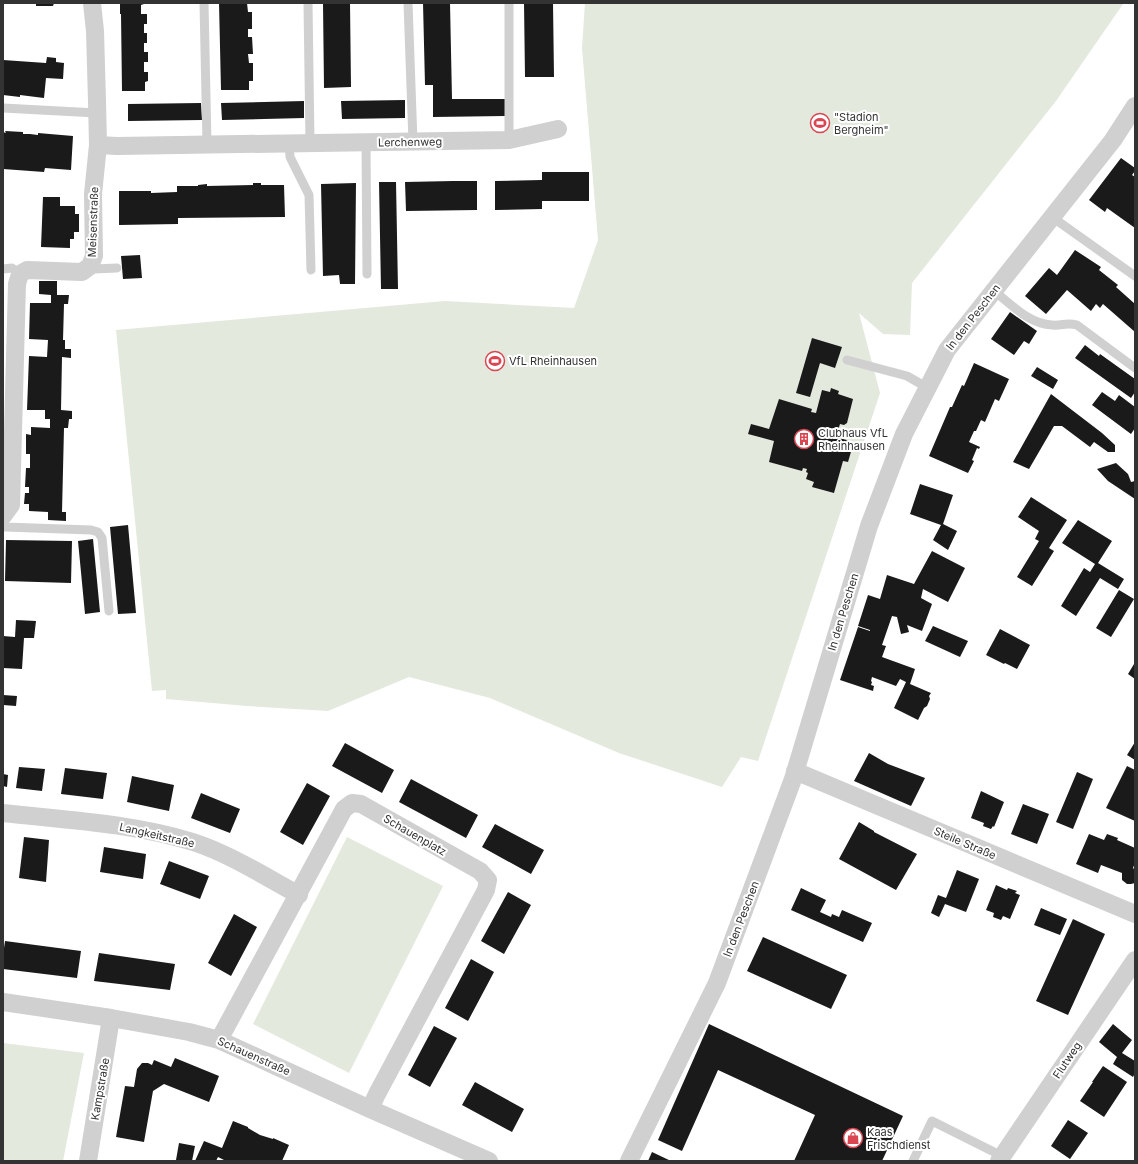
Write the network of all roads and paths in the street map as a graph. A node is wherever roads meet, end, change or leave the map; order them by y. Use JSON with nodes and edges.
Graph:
{"nodes":[{"id":1,"x":92,"y":3,"type":"edge"},
{"id":2,"x":204,"y":3,"type":"edge"},
{"id":3,"x":308,"y":3,"type":"edge"},
{"id":4,"x":408,"y":3,"type":"edge"},
{"id":5,"x":509,"y":3,"type":"edge"},
{"id":6,"x":1135,"y":106,"type":"edge"},
{"id":7,"x":3,"y":108,"type":"edge"},
{"id":8,"x":98,"y":113,"type":"junction"},
{"id":9,"x":558,"y":129,"type":"dead end"},
{"id":10,"x":509,"y":140,"type":"junction"},
{"id":11,"x":366,"y":142,"type":"junction"},
{"id":12,"x":413,"y":142,"type":"junction"},
{"id":13,"x":289,"y":143,"type":"junction"},
{"id":14,"x":310,"y":143,"type":"junction"},
{"id":15,"x":207,"y":144,"type":"junction"},
{"id":16,"x":98,"y":145,"type":"junction"},
{"id":17,"x":1052,"y":217,"type":"junction"},
{"id":18,"x":90,"y":266,"type":"junction"},
{"id":19,"x":3,"y":268,"type":"edge"},
{"id":20,"x":117,"y":268,"type":"dead end"},
{"id":21,"x":311,"y":270,"type":"dead end"},
{"id":22,"x":20,"y":274,"type":"junction"},
{"id":23,"x":367,"y":274,"type":"dead end"},
{"id":24,"x":1135,"y":276,"type":"edge"},
{"id":25,"x":994,"y":291,"type":"junction"},
{"id":26,"x":847,"y":360,"type":"dead end"},
{"id":27,"x":1135,"y":368,"type":"edge"},
{"id":28,"x":928,"y":388,"type":"junction"},
{"id":29,"x":8,"y":421,"type":"edge"},
{"id":30,"x":3,"y":516,"type":"edge"},
{"id":31,"x":3,"y":526,"type":"edge"},
{"id":32,"x":108,"y":611,"type":"dead end"},
{"id":33,"x":795,"y":772,"type":"junction"},
{"id":34,"x":3,"y":814,"type":"edge"},
{"id":35,"x":298,"y":895,"type":"junction"},
{"id":36,"x":1135,"y":914,"type":"edge"},
{"id":37,"x":1135,"y":960,"type":"edge"},
{"id":38,"x":3,"y":1002,"type":"edge"},
{"id":39,"x":111,"y":1018,"type":"junction"},
{"id":40,"x":219,"y":1040,"type":"junction"},
{"id":41,"x":370,"y":1109,"type":"junction"},
{"id":42,"x":1001,"y":1159,"type":"edge"},
{"id":43,"x":88,"y":1161,"type":"edge"},
{"id":44,"x":489,"y":1161,"type":"edge"},
{"id":45,"x":629,"y":1161,"type":"edge"},
{"id":46,"x":913,"y":1161,"type":"edge"}],
"edges":[{"from":1,"to":8,"type":"street","name":"Meisenstraße"},
{"from":2,"to":15,"type":"lane"},
{"from":3,"to":14,"type":"lane"},
{"from":4,"to":12,"type":"lane"},
{"from":5,"to":10,"type":"lane"},
{"from":6,"to":17,"type":"street","name":"In den Peschen"},
{"from":7,"to":8,"type":"lane"},
{"from":8,"to":16,"type":"street","name":"Meisenstraße"},
{"from":9,"to":10,"type":"street","name":"Lerchenweg"},
{"from":10,"to":12,"type":"street","name":"Lerchenweg"},
{"from":11,"to":12,"type":"street","name":"Lerchenweg"},
{"from":11,"to":14,"type":"street","name":"Lerchenweg"},
{"from":11,"to":23,"type":"lane"},
{"from":13,"to":14,"type":"street","name":"Lerchenweg"},
{"from":13,"to":15,"type":"street","name":"Lerchenweg"},
{"from":13,"to":21,"type":"lane"},
{"from":15,"to":16,"type":"street","name":"Lerchenweg"},
{"from":16,"to":18,"type":"street","name":"Meisenstraße"},
{"from":17,"to":24,"type":"lane"},
{"from":17,"to":25,"type":"street","name":"In den Peschen"},
{"from":18,"to":20,"type":"lane"},
{"from":18,"to":22,"type":"street","name":"Meisenstraße"},
{"from":19,"to":22,"type":"lane"},
{"from":22,"to":29,"type":"street"},
{"from":25,"to":27,"type":"lane"},
{"from":25,"to":28,"type":"street","name":"In den Peschen"},
{"from":26,"to":28,"type":"lane"},
{"from":28,"to":33,"type":"street","name":"In den Peschen"},
{"from":29,"to":30,"type":"street"},
{"from":31,"to":32,"type":"lane"},
{"from":33,"to":36,"type":"street","name":"Steile Straße"},
{"from":33,"to":45,"type":"street","name":"In den Peschen"},
{"from":34,"to":35,"type":"street","name":"Langkeitstraße"},
{"from":35,"to":40,"type":"street","name":"Schauenplatz"},
{"from":35,"to":41,"type":"street","name":"Schauenplatz"},
{"from":37,"to":42,"type":"street","name":"Flutweg"},
{"from":38,"to":39,"type":"street","name":"Schauenstraße"},
{"from":39,"to":40,"type":"street","name":"Schauenstraße"},
{"from":39,"to":43,"type":"street","name":"Kampstraße"},
{"from":40,"to":41,"type":"street","name":"Schauenstraße"},
{"from":41,"to":44,"type":"street","name":"Schauenstraße"},
{"from":42,"to":46,"type":"lane"}]}
